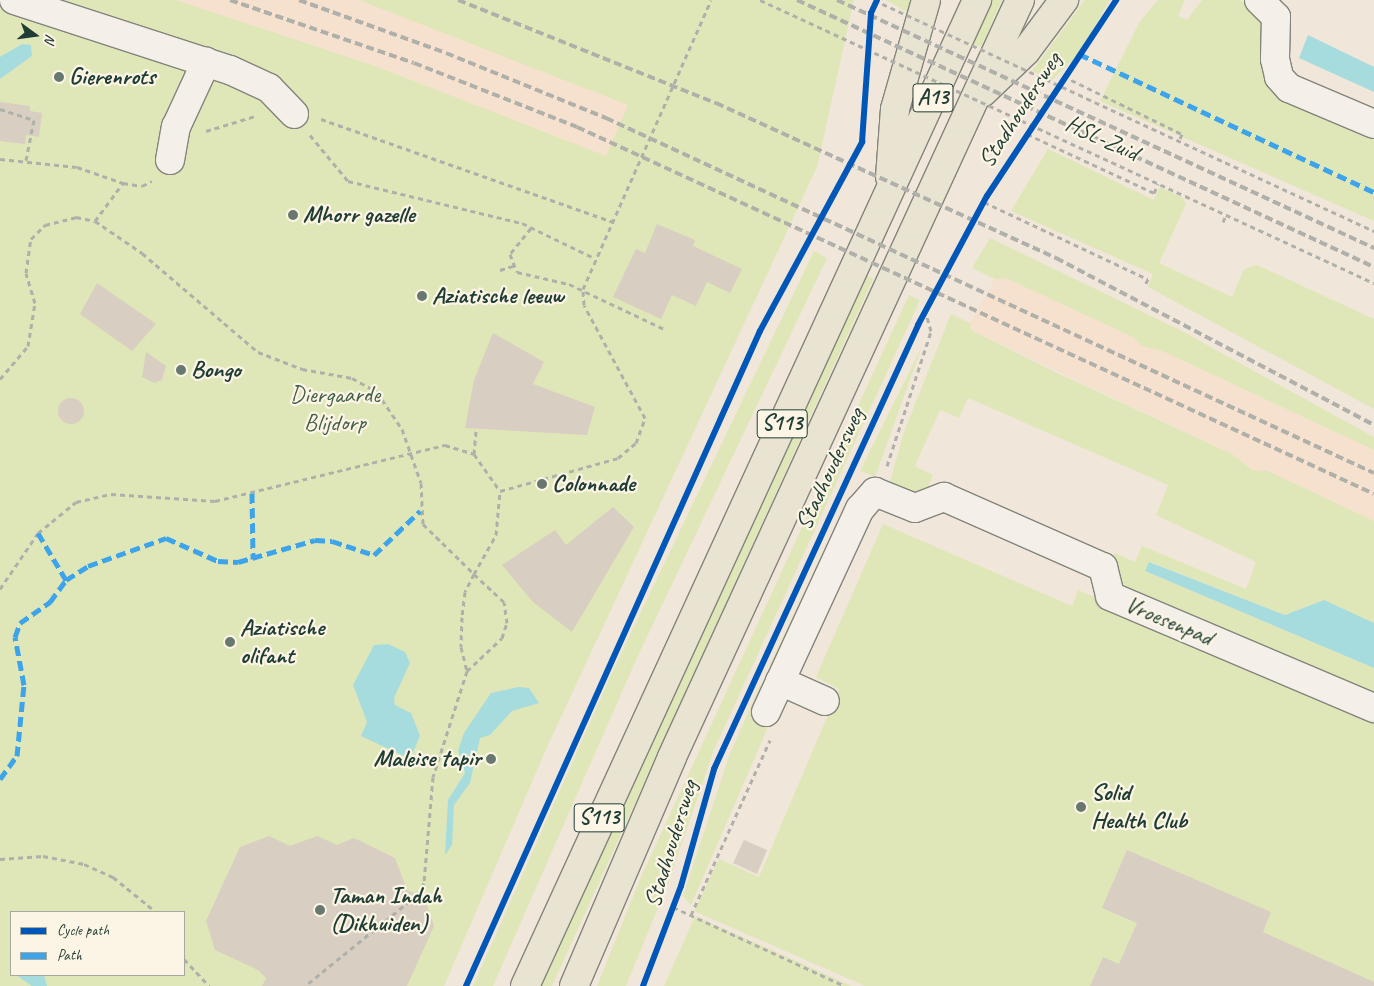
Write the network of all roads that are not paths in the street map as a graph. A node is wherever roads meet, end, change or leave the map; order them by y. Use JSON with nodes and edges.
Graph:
{"nodes":[{"id":1,"x":14,"y":0,"type":"edge"},
{"id":2,"x":926,"y":0,"type":"edge"},
{"id":3,"x":977,"y":0,"type":"edge"},
{"id":4,"x":1020,"y":0,"type":"edge"},
{"id":5,"x":1064,"y":0,"type":"edge"},
{"id":6,"x":1259,"y":0,"type":"edge"},
{"id":7,"x":206,"y":62,"type":"junction"},
{"id":8,"x":971,"y":104,"type":"junction"},
{"id":9,"x":294,"y":114,"type":"road end"},
{"id":10,"x":1374,"y":124,"type":"edge"},
{"id":11,"x":170,"y":160,"type":"road end"},
{"id":12,"x":888,"y":196,"type":"junction"},
{"id":13,"x":780,"y":681,"type":"junction"},
{"id":14,"x":825,"y":701,"type":"dead end"},
{"id":15,"x":1374,"y":708,"type":"edge"},
{"id":16,"x":766,"y":712,"type":"road end"},
{"id":17,"x":525,"y":986,"type":"edge"},
{"id":18,"x":574,"y":986,"type":"edge"}],
"edges":[{"from":1,"to":7,"type":"street"},
{"from":2,"to":12,"type":"main road","number":"S113"},
{"from":3,"to":12,"type":"main road","number":"A13"},
{"from":4,"to":8,"type":"main road","name":"Stadhoudersweg","number":"A13"},
{"from":5,"to":8,"type":"main road","name":"Stadhoudersweg","number":"S113"},
{"from":6,"to":10,"type":"street"},
{"from":7,"to":9,"type":"street"},
{"from":7,"to":11,"type":"street"},
{"from":8,"to":18,"type":"main road","name":"Stadhoudersweg","number":"S113"},
{"from":12,"to":17,"type":"main road","number":"S113"},
{"from":13,"to":14,"type":"street"},
{"from":13,"to":15,"type":"street","name":"Vroesenpad"},
{"from":13,"to":16,"type":"street"}]}
